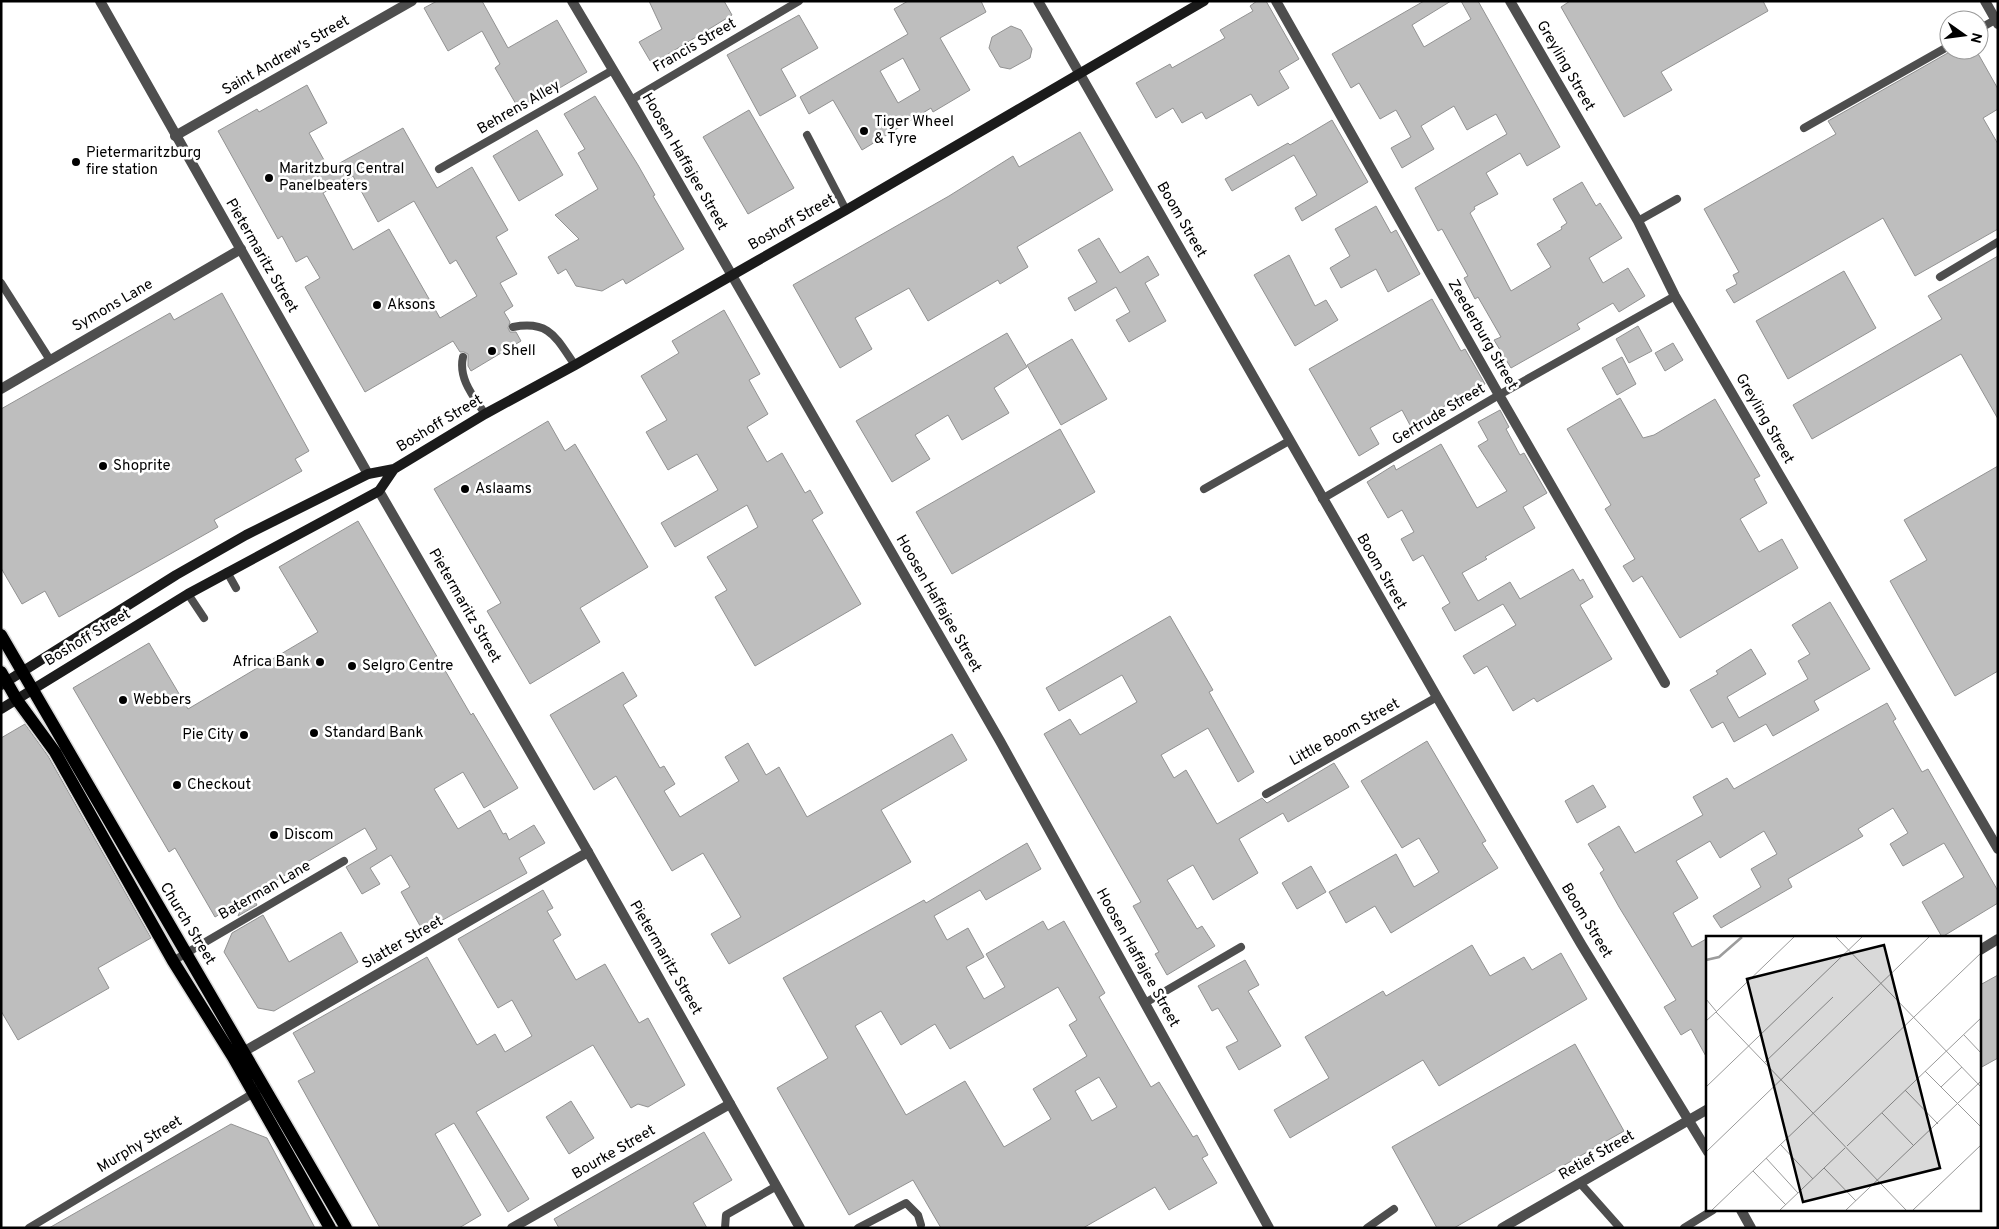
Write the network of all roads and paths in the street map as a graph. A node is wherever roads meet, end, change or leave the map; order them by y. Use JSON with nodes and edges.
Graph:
{"nodes":[{"id":1,"x":100,"y":1,"type":"edge"},
{"id":2,"x":412,"y":1,"type":"edge"},
{"id":3,"x":572,"y":1,"type":"edge"},
{"id":4,"x":799,"y":1,"type":"edge"},
{"id":5,"x":1038,"y":1,"type":"edge"},
{"id":6,"x":1204,"y":1,"type":"edge"},
{"id":7,"x":1276,"y":1,"type":"edge"},
{"id":8,"x":1510,"y":1,"type":"edge"},
{"id":9,"x":1985,"y":1,"type":"edge"},
{"id":10,"x":1996,"y":22,"type":"edge"},
{"id":11,"x":1939,"y":52,"type":"edge"},
{"id":12,"x":613,"y":70,"type":"junction"},
{"id":13,"x":1081,"y":74,"type":"junction"},
{"id":14,"x":631,"y":100,"type":"junction"},
{"id":15,"x":1804,"y":128,"type":"dead end"},
{"id":16,"x":807,"y":135,"type":"dead end"},
{"id":17,"x":175,"y":136,"type":"junction"},
{"id":18,"x":439,"y":169,"type":"dead end"},
{"id":19,"x":1677,"y":199,"type":"dead end"},
{"id":20,"x":846,"y":210,"type":"junction"},
{"id":21,"x":1638,"y":221,"type":"junction"},
{"id":22,"x":1998,"y":242,"type":"edge"},
{"id":23,"x":241,"y":249,"type":"junction"},
{"id":24,"x":731,"y":276,"type":"junction"},
{"id":25,"x":1940,"y":277,"type":"dead end"},
{"id":26,"x":1,"y":283,"type":"edge"},
{"id":27,"x":1675,"y":296,"type":"junction"},
{"id":28,"x":513,"y":327,"type":"dead end"},
{"id":29,"x":463,"y":357,"type":"dead end"},
{"id":30,"x":50,"y":360,"type":"junction"},
{"id":31,"x":576,"y":365,"type":"junction"},
{"id":32,"x":1,"y":389,"type":"edge"},
{"id":33,"x":1499,"y":395,"type":"junction"},
{"id":34,"x":485,"y":414,"type":"junction"},
{"id":35,"x":1289,"y":441,"type":"junction"},
{"id":36,"x":394,"y":469,"type":"junction"},
{"id":37,"x":368,"y":474,"type":"junction"},
{"id":38,"x":1204,"y":489,"type":"dead end"},
{"id":39,"x":379,"y":491,"type":"junction"},
{"id":40,"x":1322,"y":499,"type":"junction"},
{"id":41,"x":227,"y":572,"type":"junction"},
{"id":42,"x":236,"y":588,"type":"dead end"},
{"id":43,"x":188,"y":594,"type":"junction"},
{"id":44,"x":204,"y":618,"type":"dead end"},
{"id":45,"x":1,"y":635,"type":"edge"},
{"id":46,"x":22,"y":672,"type":"junction"},
{"id":47,"x":3,"y":680,"type":"edge"},
{"id":48,"x":1665,"y":683,"type":"dead end"},
{"id":49,"x":33,"y":689,"type":"junction"},
{"id":50,"x":1437,"y":697,"type":"junction"},
{"id":51,"x":17,"y":700,"type":"junction"},
{"id":52,"x":1,"y":709,"type":"edge"},
{"id":53,"x":1266,"y":794,"type":"dead end"},
{"id":54,"x":1998,"y":849,"type":"edge"},
{"id":55,"x":588,"y":852,"type":"junction"},
{"id":56,"x":344,"y":861,"type":"dead end"},
{"id":57,"x":1998,"y":939,"type":"edge"},
{"id":58,"x":1241,"y":947,"type":"dead end"},
{"id":59,"x":1982,"y":949,"type":"edge"},
{"id":60,"x":186,"y":953,"type":"junction"},
{"id":61,"x":173,"y":961,"type":"junction"},
{"id":62,"x":1145,"y":1003,"type":"junction"},
{"id":63,"x":238,"y":1055,"type":"junction"},
{"id":64,"x":265,"y":1086,"type":"junction"},
{"id":65,"x":253,"y":1093,"type":"junction"},
{"id":66,"x":730,"y":1104,"type":"junction"},
{"id":67,"x":1706,"y":1110,"type":"edge"},
{"id":68,"x":1689,"y":1120,"type":"junction"},
{"id":69,"x":1706,"y":1149,"type":"edge"},
{"id":70,"x":1580,"y":1183,"type":"junction"},
{"id":71,"x":775,"y":1187,"type":"junction"},
{"id":72,"x":1394,"y":1209,"type":"dead end"},
{"id":73,"x":1710,"y":1212,"type":"edge"},
{"id":74,"x":1743,"y":1212,"type":"edge"},
{"id":75,"x":919,"y":1227,"type":"edge"},
{"id":76,"x":30,"y":1228,"type":"edge"},
{"id":77,"x":330,"y":1228,"type":"edge"},
{"id":78,"x":346,"y":1228,"type":"edge"},
{"id":79,"x":512,"y":1228,"type":"edge"},
{"id":80,"x":725,"y":1228,"type":"edge"},
{"id":81,"x":800,"y":1228,"type":"edge"},
{"id":82,"x":858,"y":1228,"type":"edge"},
{"id":83,"x":1269,"y":1228,"type":"edge"},
{"id":84,"x":1367,"y":1228,"type":"edge"},
{"id":85,"x":1502,"y":1228,"type":"edge"},
{"id":86,"x":1620,"y":1228,"type":"edge"},
{"id":87,"x":1684,"y":1228,"type":"edge"},
{"id":88,"x":1751,"y":1228,"type":"edge"}],
"edges":[{"from":1,"to":17,"type":"street","name":"Pietermaritz Street"},
{"from":2,"to":17,"type":"street","name":"Saint Andrew's Street"},
{"from":3,"to":12,"type":"street","name":"Hoosen Haffajee Street"},
{"from":4,"to":14,"type":"lane","name":"Francis Street"},
{"from":5,"to":13,"type":"street","name":"Boom Street"},
{"from":6,"to":13,"type":"main road","name":"Boshoff Street"},
{"from":7,"to":33,"type":"street","name":"Zeederburg Street"},
{"from":8,"to":21,"type":"street","name":"Greyling Street"},
{"from":9,"to":10,"type":"street"},
{"from":11,"to":15,"type":"lane"},
{"from":12,"to":14,"type":"street","name":"Hoosen Haffajee Street"},
{"from":12,"to":18,"type":"lane","name":"Behrens Alley"},
{"from":13,"to":20,"type":"main road","name":"Boshoff Street"},
{"from":13,"to":35,"type":"street","name":"Boom Street"},
{"from":14,"to":24,"type":"street","name":"Hoosen Haffajee Street"},
{"from":16,"to":20,"type":"lane"},
{"from":17,"to":23,"type":"street","name":"Pietermaritz Street"},
{"from":19,"to":21,"type":"lane"},
{"from":20,"to":24,"type":"main road","name":"Boshoff Street"},
{"from":21,"to":27,"type":"street","name":"Greyling Street"},
{"from":22,"to":25,"type":"lane"},
{"from":23,"to":30,"type":"street","name":"Symons Lane"},
{"from":23,"to":37,"type":"street","name":"Pietermaritz Street"},
{"from":24,"to":31,"type":"main road","name":"Boshoff Street"},
{"from":24,"to":62,"type":"street","name":"Hoosen Haffajee Street"},
{"from":26,"to":30,"type":"lane"},
{"from":27,"to":33,"type":"lane","name":"Gertrude Street"},
{"from":27,"to":54,"type":"street","name":"Greyling Street"},
{"from":28,"to":31,"type":"lane"},
{"from":29,"to":34,"type":"lane"},
{"from":30,"to":32,"type":"street","name":"Symons Lane"},
{"from":31,"to":34,"type":"main road","name":"Boshoff Street"},
{"from":33,"to":40,"type":"lane","name":"Gertrude Street"},
{"from":33,"to":48,"type":"street","name":"Zeederburg Street"},
{"from":34,"to":36,"type":"main road","name":"Boshoff Street"},
{"from":35,"to":38,"type":"lane"},
{"from":35,"to":40,"type":"street","name":"Boom Street"},
{"from":36,"to":37,"type":"main road","name":"Boshoff Street"},
{"from":36,"to":39,"type":"main road","name":"Boshoff Street"},
{"from":37,"to":39,"type":"main road","name":"Pietermaritz Street"},
{"from":37,"to":46,"type":"main road","name":"Boshoff Street"},
{"from":39,"to":41,"type":"main road","name":"Boshoff Street"},
{"from":39,"to":55,"type":"street","name":"Pietermaritz Street"},
{"from":40,"to":50,"type":"street","name":"Boom Street"},
{"from":41,"to":42,"type":"lane"},
{"from":41,"to":43,"type":"main road","name":"Boshoff Street"},
{"from":43,"to":44,"type":"lane"},
{"from":43,"to":49,"type":"main road","name":"Boshoff Street"},
{"from":45,"to":46,"type":"main road","name":"Church Street"},
{"from":46,"to":47,"type":"main road","name":"Boshoff Street"},
{"from":46,"to":49,"type":"main road","name":"Church Street"},
{"from":47,"to":51,"type":"main road","name":"Church Street"},
{"from":49,"to":51,"type":"main road","name":"Boshoff Street"},
{"from":49,"to":60,"type":"main road","name":"Church Street"},
{"from":50,"to":53,"type":"lane","name":"Little Boom Street"},
{"from":50,"to":68,"type":"street","name":"Boom Street"},
{"from":51,"to":52,"type":"main road","name":"Boshoff Street"},
{"from":51,"to":61,"type":"main road","name":"Church Street"},
{"from":55,"to":63,"type":"street","name":"Slatter Street"},
{"from":55,"to":66,"type":"street","name":"Pietermaritz Street"},
{"from":56,"to":60,"type":"lane","name":"Baterman Lane"},
{"from":57,"to":59,"type":"street"},
{"from":58,"to":62,"type":"lane"},
{"from":60,"to":61,"type":"lane","name":"Baterman Lane"},
{"from":60,"to":63,"type":"main road","name":"Church Street"},
{"from":61,"to":63,"type":"main road","name":"Church Street"},
{"from":62,"to":83,"type":"street","name":"Hoosen Haffajee Street"},
{"from":63,"to":64,"type":"main road","name":"Church Street"},
{"from":63,"to":65,"type":"main road","name":"Church Street"},
{"from":64,"to":65,"type":"lane","name":"Murphy Street"},
{"from":64,"to":78,"type":"main road","name":"Church Street"},
{"from":65,"to":76,"type":"lane","name":"Murphy Street"},
{"from":65,"to":77,"type":"main road","name":"Church Street"},
{"from":66,"to":71,"type":"street","name":"Pietermaritz Street"},
{"from":66,"to":79,"type":"street","name":"Bourke Street"},
{"from":67,"to":68,"type":"street","name":"Retief Street"},
{"from":68,"to":69,"type":"street","name":"Boom Street"},
{"from":68,"to":70,"type":"street","name":"Retief Street"},
{"from":70,"to":85,"type":"street","name":"Retief Street"},
{"from":70,"to":86,"type":"lane"},
{"from":71,"to":80,"type":"lane"},
{"from":71,"to":81,"type":"street","name":"Pietermaritz Street"},
{"from":72,"to":84,"type":"lane"},
{"from":73,"to":87,"type":"lane"},
{"from":74,"to":88,"type":"street"},
{"from":75,"to":82,"type":"lane"}]}
